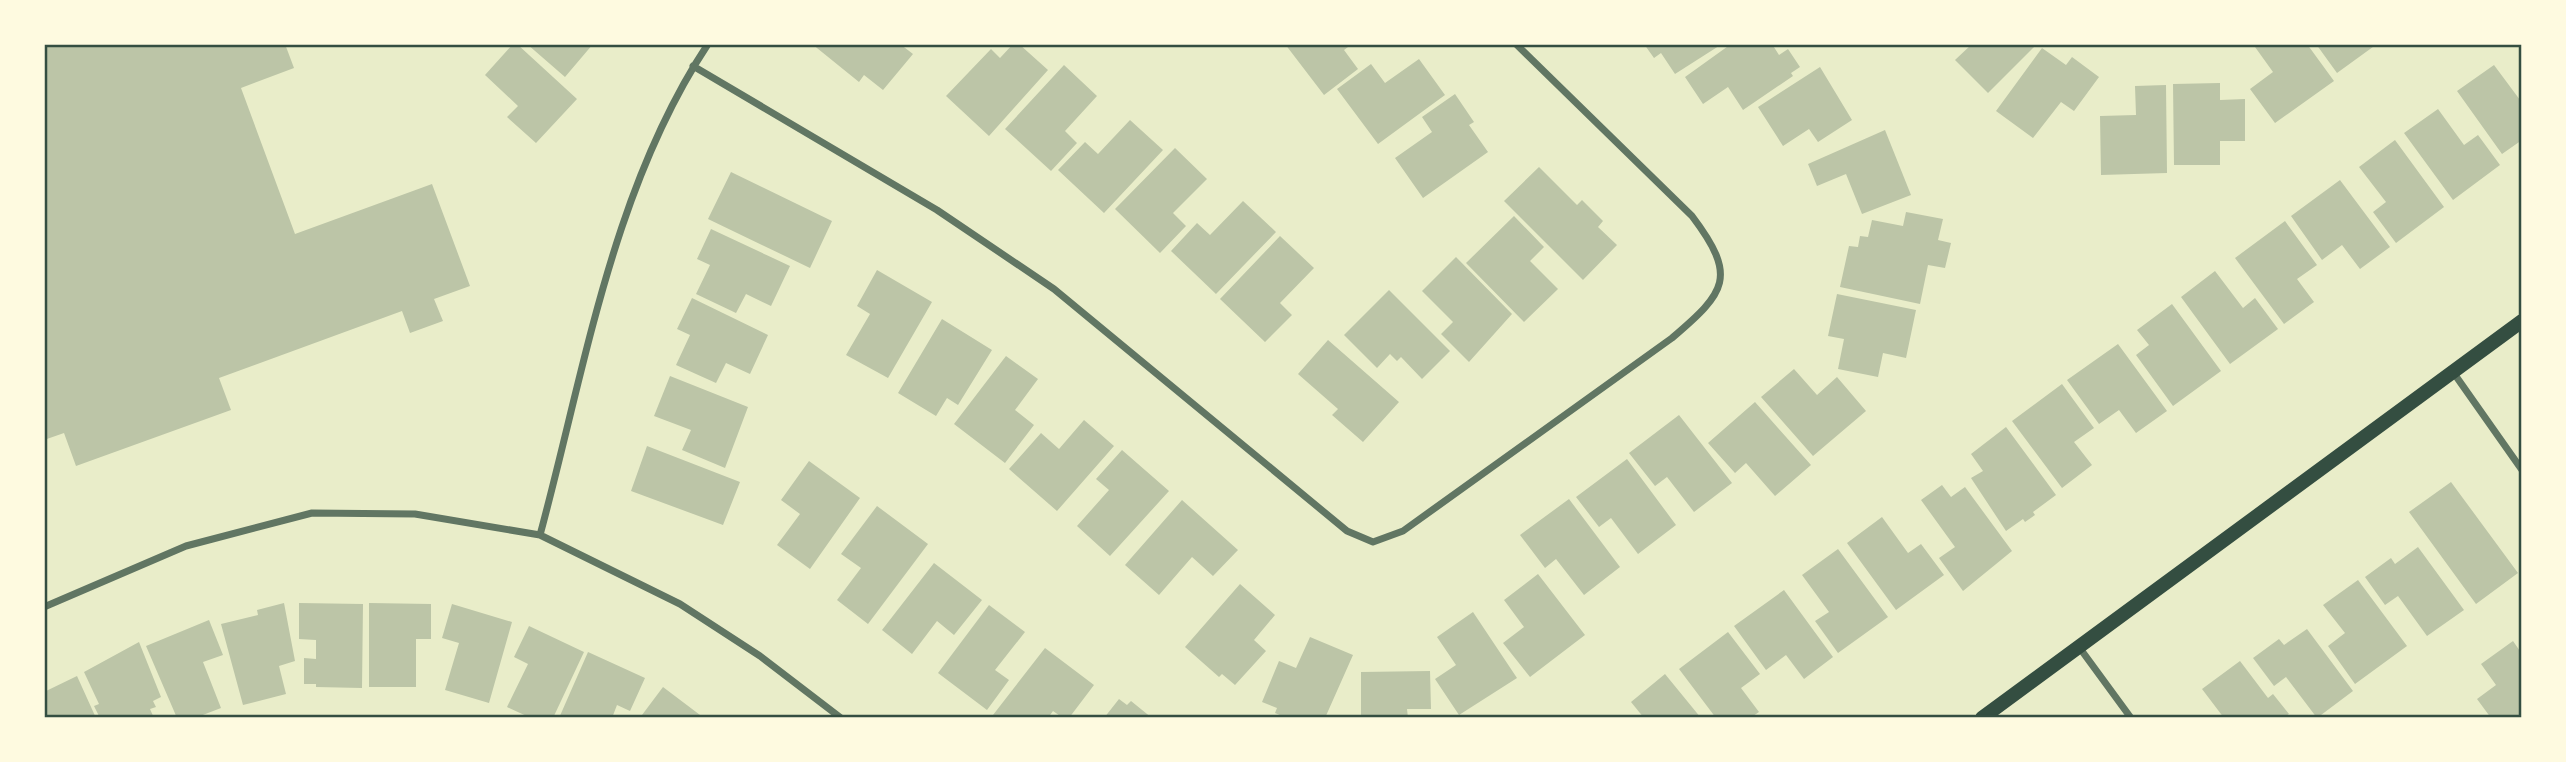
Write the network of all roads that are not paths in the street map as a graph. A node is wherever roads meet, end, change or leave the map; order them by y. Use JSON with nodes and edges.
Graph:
{"nodes":[{"id":1,"x":708,"y":44,"type":"edge"},
{"id":2,"x":1516,"y":44,"type":"edge"},
{"id":3,"x":693,"y":66,"type":"junction"},
{"id":4,"x":2522,"y":321,"type":"edge"},
{"id":5,"x":2452,"y":372,"type":"junction"},
{"id":6,"x":2522,"y":470,"type":"edge"},
{"id":7,"x":540,"y":535,"type":"junction"},
{"id":8,"x":44,"y":607,"type":"edge"},
{"id":9,"x":2078,"y":647,"type":"junction"},
{"id":10,"x":841,"y":718,"type":"edge"},
{"id":11,"x":1982,"y":718,"type":"edge"},
{"id":12,"x":2132,"y":718,"type":"edge"}],
"edges":[{"from":1,"to":3,"type":"street"},
{"from":2,"to":3,"type":"street"},
{"from":3,"to":7,"type":"street"},
{"from":4,"to":5,"type":"main road"},
{"from":5,"to":6,"type":"street"},
{"from":5,"to":9,"type":"main road"},
{"from":7,"to":8,"type":"street"},
{"from":7,"to":10,"type":"street"},
{"from":9,"to":11,"type":"main road"},
{"from":9,"to":12,"type":"street"}]}
